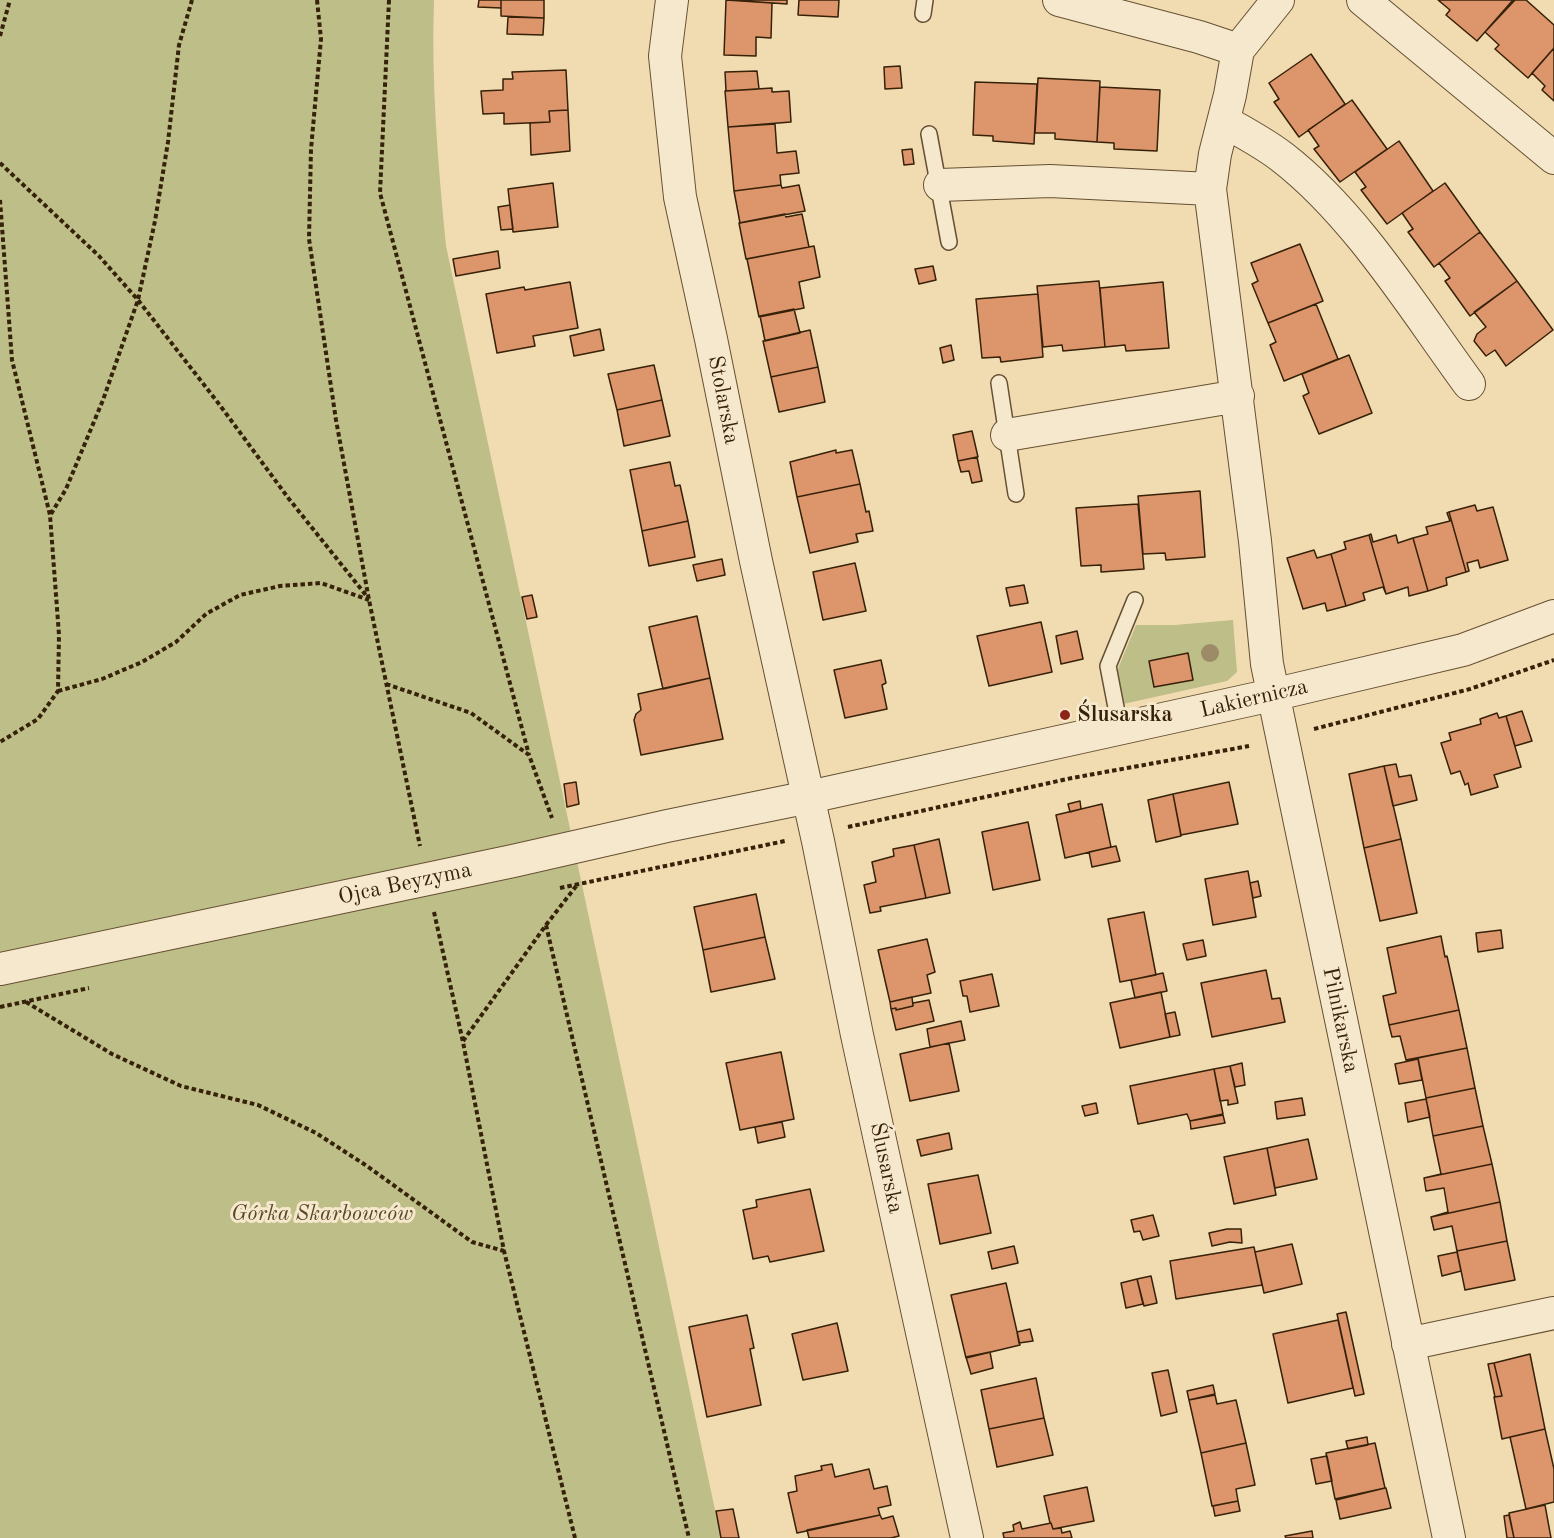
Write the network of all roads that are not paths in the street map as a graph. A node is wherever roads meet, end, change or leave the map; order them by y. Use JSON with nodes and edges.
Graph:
{"nodes":[{"id":1,"x":672,"y":0,"type":"edge"},
{"id":2,"x":1059,"y":0,"type":"edge"},
{"id":3,"x":1278,"y":0,"type":"edge"},
{"id":4,"x":1363,"y":0,"type":"edge"},
{"id":5,"x":1238,"y":50,"type":"junction"},
{"id":6,"x":1224,"y":122,"type":"junction"},
{"id":7,"x":929,"y":134,"type":"dead end"},
{"id":8,"x":1554,"y":158,"type":"edge"},
{"id":9,"x":940,"y":185,"type":"junction"},
{"id":10,"x":1210,"y":189,"type":"junction"},
{"id":11,"x":949,"y":242,"type":"dead end"},
{"id":12,"x":999,"y":383,"type":"dead end"},
{"id":13,"x":1469,"y":384,"type":"dead end"},
{"id":14,"x":1238,"y":396,"type":"junction"},
{"id":15,"x":1007,"y":435,"type":"junction"},
{"id":16,"x":1016,"y":494,"type":"dead end"},
{"id":17,"x":1135,"y":600,"type":"dead end"},
{"id":18,"x":1554,"y":616,"type":"edge"},
{"id":19,"x":1272,"y":695,"type":"junction"},
{"id":20,"x":1120,"y":728,"type":"junction"},
{"id":21,"x":809,"y":797,"type":"junction"},
{"id":22,"x":0,"y":969,"type":"edge"},
{"id":23,"x":1554,"y":1313,"type":"edge"},
{"id":24,"x":1408,"y":1344,"type":"junction"},
{"id":25,"x":967,"y":1538,"type":"edge"},
{"id":26,"x":1449,"y":1538,"type":"edge"}],
"edges":[{"from":1,"to":21,"type":"street","name":"Stolarska"},
{"from":2,"to":5,"type":"street"},
{"from":3,"to":5,"type":"street"},
{"from":4,"to":8,"type":"street"},
{"from":5,"to":6,"type":"street","name":"Pilnikarska"},
{"from":6,"to":10,"type":"street","name":"Pilnikarska"},
{"from":6,"to":13,"type":"street"},
{"from":7,"to":9,"type":"lane"},
{"from":9,"to":10,"type":"street"},
{"from":9,"to":11,"type":"lane"},
{"from":10,"to":14,"type":"street","name":"Pilnikarska"},
{"from":12,"to":15,"type":"lane"},
{"from":14,"to":15,"type":"street"},
{"from":14,"to":19,"type":"street","name":"Pilnikarska"},
{"from":15,"to":16,"type":"lane"},
{"from":17,"to":20,"type":"lane"},
{"from":18,"to":19,"type":"street","name":"Lakiernicza"},
{"from":19,"to":20,"type":"street","name":"Lakiernicza"},
{"from":19,"to":24,"type":"street","name":"Pilnikarska"},
{"from":20,"to":21,"type":"street","name":"Lakiernicza"},
{"from":21,"to":22,"type":"street","name":"Ojca Beyzyma"},
{"from":21,"to":25,"type":"street","name":"Ślusarska"},
{"from":23,"to":24,"type":"street"},
{"from":24,"to":26,"type":"street","name":"Pilnikarska"}]}
